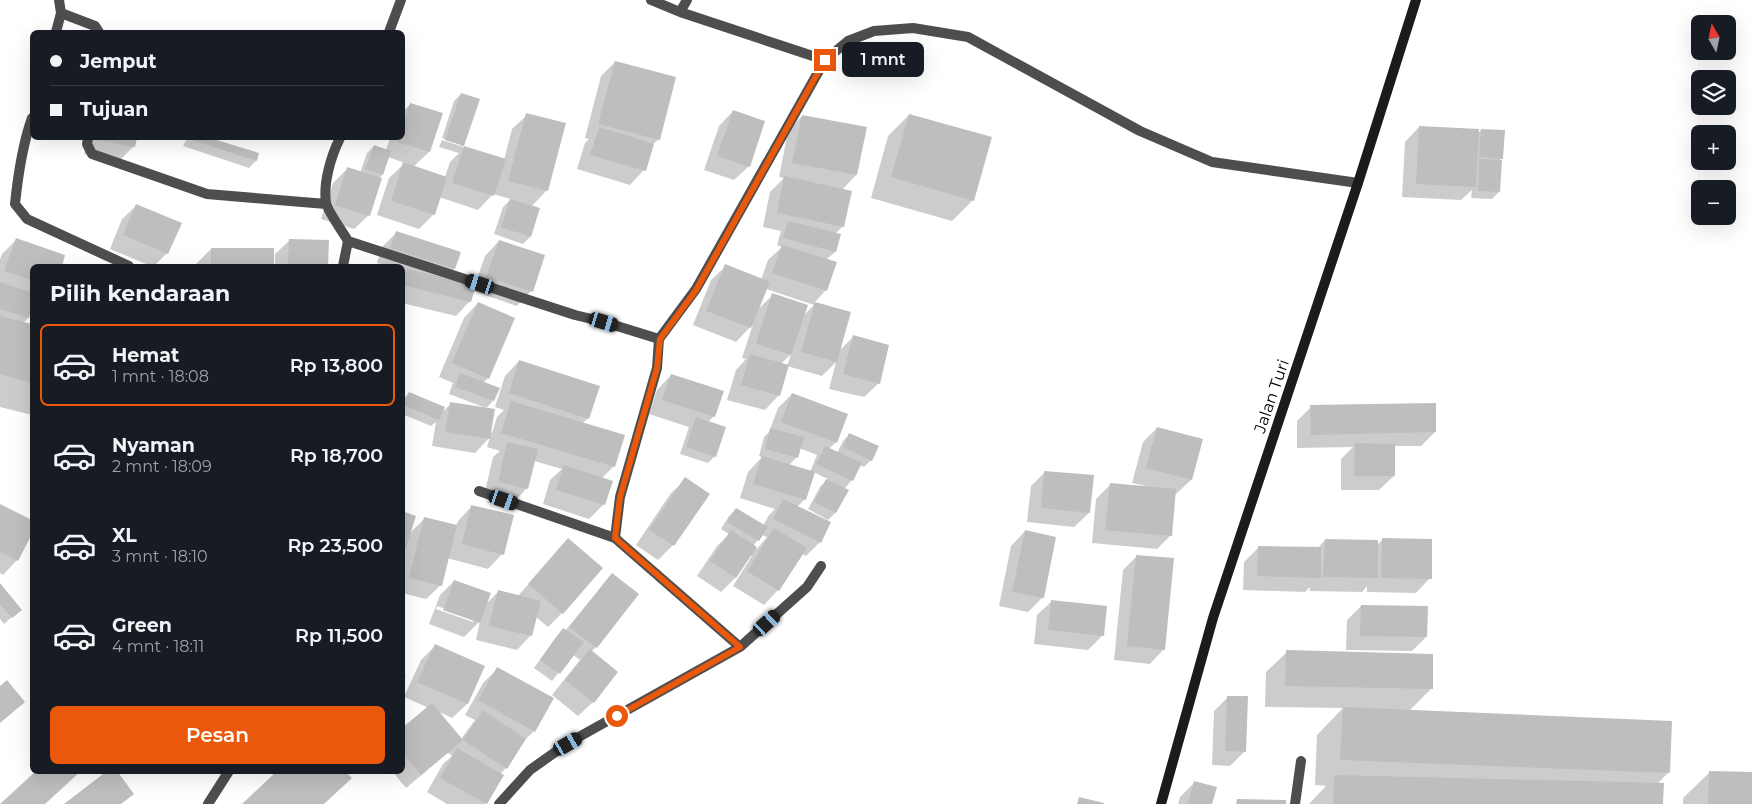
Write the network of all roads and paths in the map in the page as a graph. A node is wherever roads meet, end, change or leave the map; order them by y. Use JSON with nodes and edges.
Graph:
{"nodes":[{"id":1,"x":59,"y":0,"type":"edge"},
{"id":2,"x":401,"y":0,"type":"edge"},
{"id":3,"x":651,"y":0,"type":"edge"},
{"id":4,"x":687,"y":0,"type":"edge"},
{"id":5,"x":1416,"y":0,"type":"edge"},
{"id":6,"x":61,"y":12,"type":"junction"},
{"id":7,"x":680,"y":12,"type":"junction"},
{"id":8,"x":56,"y":30,"type":"edge"},
{"id":9,"x":98,"y":30,"type":"edge"},
{"id":10,"x":389,"y":30,"type":"edge"},
{"id":11,"x":825,"y":60,"type":"junction"},
{"id":12,"x":30,"y":124,"type":"edge"},
{"id":13,"x":87,"y":140,"type":"edge"},
{"id":14,"x":339,"y":140,"type":"edge"},
{"id":15,"x":1358,"y":183,"type":"junction"},
{"id":16,"x":326,"y":204,"type":"junction"},
{"id":17,"x":348,"y":241,"type":"junction"},
{"id":18,"x":125,"y":264,"type":"edge"},
{"id":19,"x":343,"y":264,"type":"edge"},
{"id":20,"x":660,"y":339,"type":"junction"},
{"id":21,"x":479,"y":491,"type":"dead end"},
{"id":22,"x":615,"y":538,"type":"junction"},
{"id":23,"x":820,"y":566,"type":"dead end"},
{"id":24,"x":740,"y":647,"type":"junction"},
{"id":25,"x":1301,"y":761,"type":"dead end"},
{"id":26,"x":227,"y":774,"type":"edge"},
{"id":27,"x":208,"y":804,"type":"edge"},
{"id":28,"x":499,"y":804,"type":"edge"},
{"id":29,"x":1161,"y":804,"type":"edge"},
{"id":30,"x":1294,"y":804,"type":"edge"}],
"edges":[{"from":1,"to":6,"type":"street"},
{"from":2,"to":10,"type":"street"},
{"from":3,"to":7,"type":"street"},
{"from":4,"to":7,"type":"street"},
{"from":5,"to":15,"type":"main road","name":"Jalan Turi"},
{"from":6,"to":8,"type":"street"},
{"from":6,"to":9,"type":"street"},
{"from":7,"to":11,"type":"street"},
{"from":11,"to":15,"type":"street"},
{"from":11,"to":20,"type":"street"},
{"from":12,"to":18,"type":"street"},
{"from":13,"to":16,"type":"street"},
{"from":14,"to":16,"type":"street"},
{"from":15,"to":29,"type":"main road","name":"Jalan Turi"},
{"from":16,"to":17,"type":"street"},
{"from":17,"to":19,"type":"street"},
{"from":17,"to":20,"type":"street"},
{"from":20,"to":22,"type":"street"},
{"from":21,"to":22,"type":"street"},
{"from":22,"to":24,"type":"street"},
{"from":23,"to":24,"type":"street"},
{"from":24,"to":28,"type":"street"},
{"from":25,"to":30,"type":"street"},
{"from":26,"to":27,"type":"street"}]}
